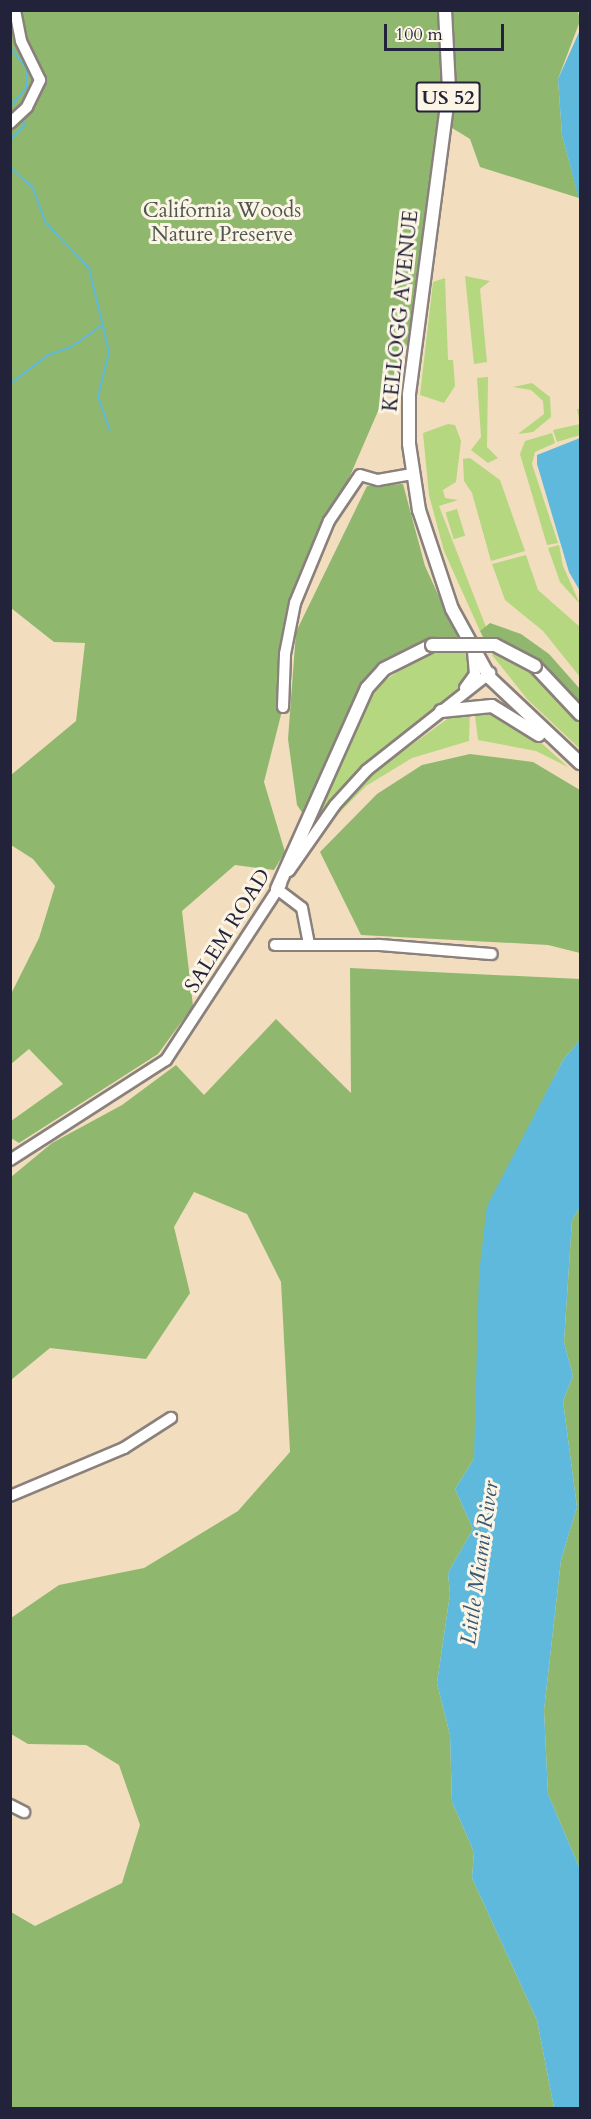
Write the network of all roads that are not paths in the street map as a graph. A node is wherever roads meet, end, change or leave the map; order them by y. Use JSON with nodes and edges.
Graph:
{"nodes":[{"id":1,"x":15,"y":10,"type":"edge"},
{"id":2,"x":445,"y":10,"type":"edge"},
{"id":3,"x":10,"y":123,"type":"edge"},
{"id":4,"x":413,"y":474,"type":"junction"},
{"id":5,"x":474,"y":648,"type":"junction"},
{"id":6,"x":490,"y":673,"type":"junction"},
{"id":7,"x":458,"y":698,"type":"junction"},
{"id":8,"x":283,"y":707,"type":"dead end"},
{"id":9,"x":441,"y":711,"type":"junction"},
{"id":10,"x":580,"y":714,"type":"edge"},
{"id":11,"x":565,"y":751,"type":"junction"},
{"id":12,"x":580,"y":763,"type":"edge"},
{"id":13,"x":277,"y":889,"type":"junction"},
{"id":14,"x":309,"y":943,"type":"junction"},
{"id":15,"x":275,"y":945,"type":"dead end"},
{"id":16,"x":492,"y":954,"type":"dead end"},
{"id":17,"x":12,"y":1156,"type":"edge"},
{"id":18,"x":171,"y":1418,"type":"dead end"},
{"id":19,"x":10,"y":1496,"type":"edge"},
{"id":20,"x":10,"y":1805,"type":"edge"},
{"id":21,"x":24,"y":1812,"type":"dead end"}],
"edges":[{"from":1,"to":3,"type":"street"},
{"from":2,"to":4,"type":"main road","name":"KELLOGG AVENUE","number":"US 52"},
{"from":4,"to":5,"type":"main road","name":"KELLOGG AVENUE","number":"US 52"},
{"from":4,"to":8,"type":"street"},
{"from":5,"to":6,"type":"main road","name":"KELLOGG AVENUE","number":"US 52"},
{"from":5,"to":7,"type":"street","name":"SALEM ROAD"},
{"from":6,"to":7,"type":"street","name":"SALEM ROAD"},
{"from":6,"to":11,"type":"main road","name":"KELLOGG AVENUE","number":"US 52"},
{"from":7,"to":9,"type":"street","name":"SALEM ROAD"},
{"from":9,"to":11,"type":"main road"},
{"from":9,"to":13,"type":"street","name":"SALEM ROAD"},
{"from":10,"to":13,"type":"main road","bridge":true},
{"from":11,"to":12,"type":"main road","name":"KELLOGG AVENUE","number":"US 52"},
{"from":13,"to":14,"type":"street"},
{"from":13,"to":17,"type":"street","name":"SALEM ROAD"},
{"from":14,"to":15,"type":"street"},
{"from":14,"to":16,"type":"street"},
{"from":18,"to":19,"type":"street"},
{"from":20,"to":21,"type":"street"}]}
